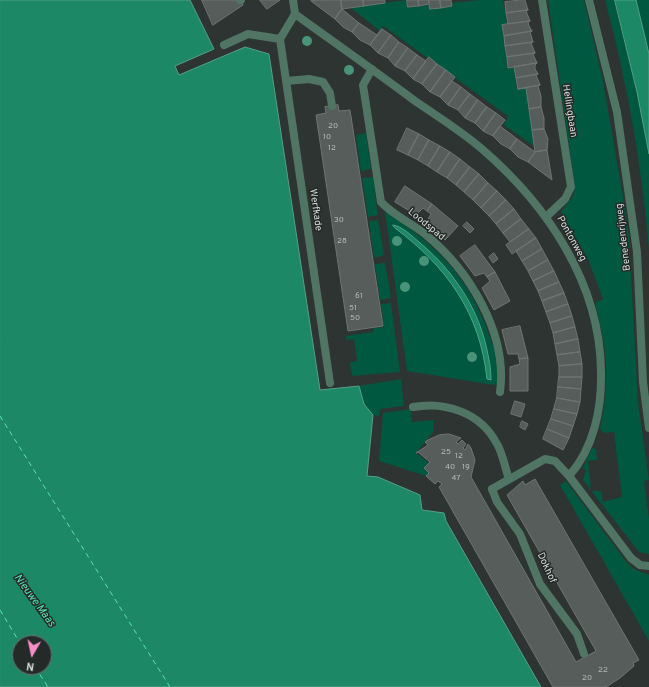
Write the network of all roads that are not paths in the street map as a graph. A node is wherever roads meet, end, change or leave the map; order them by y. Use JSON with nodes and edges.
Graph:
{"nodes":[{"id":1,"x":293,"y":0,"type":"edge"},
{"id":2,"x":542,"y":0,"type":"edge"},
{"id":3,"x":589,"y":0,"type":"edge"},
{"id":4,"x":295,"y":14,"type":"junction"},
{"id":5,"x":280,"y":39,"type":"junction"},
{"id":6,"x":224,"y":45,"type":"dead end"},
{"id":7,"x":372,"y":69,"type":"junction"},
{"id":8,"x":286,"y":82,"type":"junction"},
{"id":9,"x":332,"y":106,"type":"dead end"},
{"id":10,"x":547,"y":216,"type":"junction"},
{"id":11,"x":330,"y":383,"type":"dead end"},
{"id":12,"x":500,"y":392,"type":"dead end"},
{"id":13,"x":413,"y":406,"type":"dead end"},
{"id":14,"x":649,"y":428,"type":"edge"},
{"id":15,"x":569,"y":476,"type":"junction"},
{"id":16,"x":509,"y":479,"type":"junction"},
{"id":17,"x":649,"y":566,"type":"edge"},
{"id":18,"x":584,"y":654,"type":"dead end"}],
"edges":[{"from":1,"to":4,"type":"street"},
{"from":2,"to":10,"type":"street","name":"Hellingbaan"},
{"from":3,"to":14,"type":"street","name":"Benedenrijweg"},
{"from":4,"to":5,"type":"street"},
{"from":4,"to":7,"type":"street","name":"Pontonweg"},
{"from":5,"to":6,"type":"street"},
{"from":5,"to":8,"type":"street","name":"Werfkade"},
{"from":7,"to":10,"type":"street","name":"Pontonweg"},
{"from":7,"to":12,"type":"street","name":"Loodspad"},
{"from":8,"to":9,"type":"street"},
{"from":8,"to":11,"type":"street","name":"Werfkade"},
{"from":10,"to":15,"type":"street","name":"Pontonweg"},
{"from":13,"to":16,"type":"street"},
{"from":15,"to":16,"type":"street"},
{"from":15,"to":17,"type":"street"},
{"from":16,"to":18,"type":"street","name":"Dokhof"}]}
